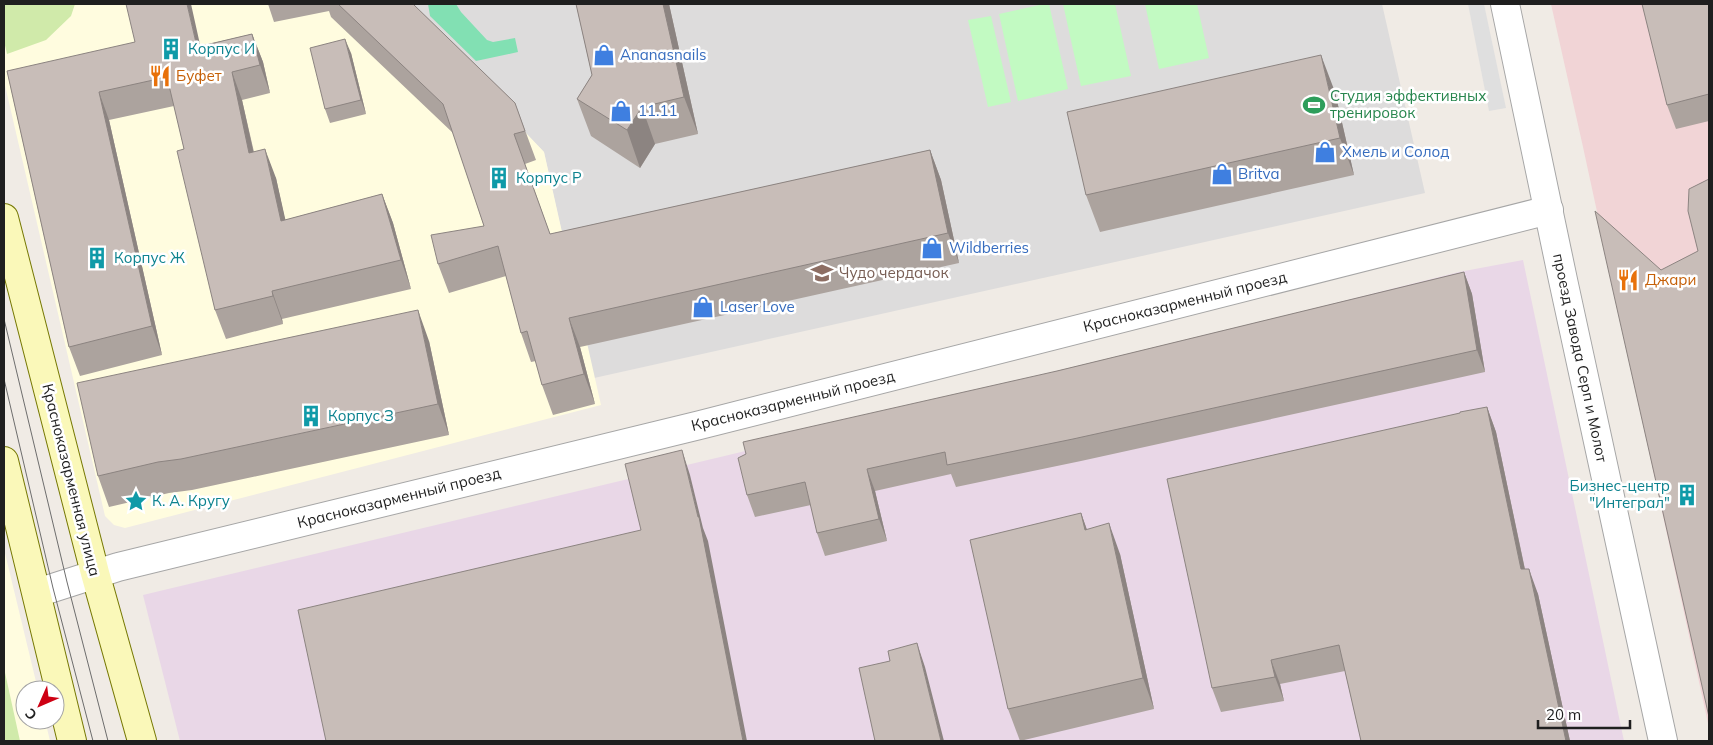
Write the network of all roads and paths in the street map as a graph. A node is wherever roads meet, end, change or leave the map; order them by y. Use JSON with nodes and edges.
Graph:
{"nodes":[{"id":1,"x":1505,"y":4,"type":"edge"},
{"id":2,"x":1549,"y":210,"type":"junction"},
{"id":3,"x":4,"y":218,"type":"edge"},
{"id":4,"x":4,"y":461,"type":"edge"},
{"id":5,"x":95,"y":573,"type":"junction"},
{"id":6,"x":37,"y":593,"type":"junction"},
{"id":7,"x":72,"y":741,"type":"edge"},
{"id":8,"x":142,"y":741,"type":"edge"},
{"id":9,"x":1663,"y":741,"type":"edge"}],
"edges":[{"from":1,"to":2,"type":"street","name":"проезд Завода Серп и Молот"},
{"from":2,"to":5,"type":"street","name":"Красноказарменный проезд"},
{"from":2,"to":9,"type":"street","name":"проезд Завода Серп и Молот"},
{"from":3,"to":5,"type":"main road","name":"Красноказарменная улица"},
{"from":4,"to":6,"type":"main road"},
{"from":5,"to":6,"type":"street","name":"Красноказарменный проезд"},
{"from":5,"to":8,"type":"main road","name":"Красноказарменная улица"},
{"from":6,"to":7,"type":"main road"}]}
